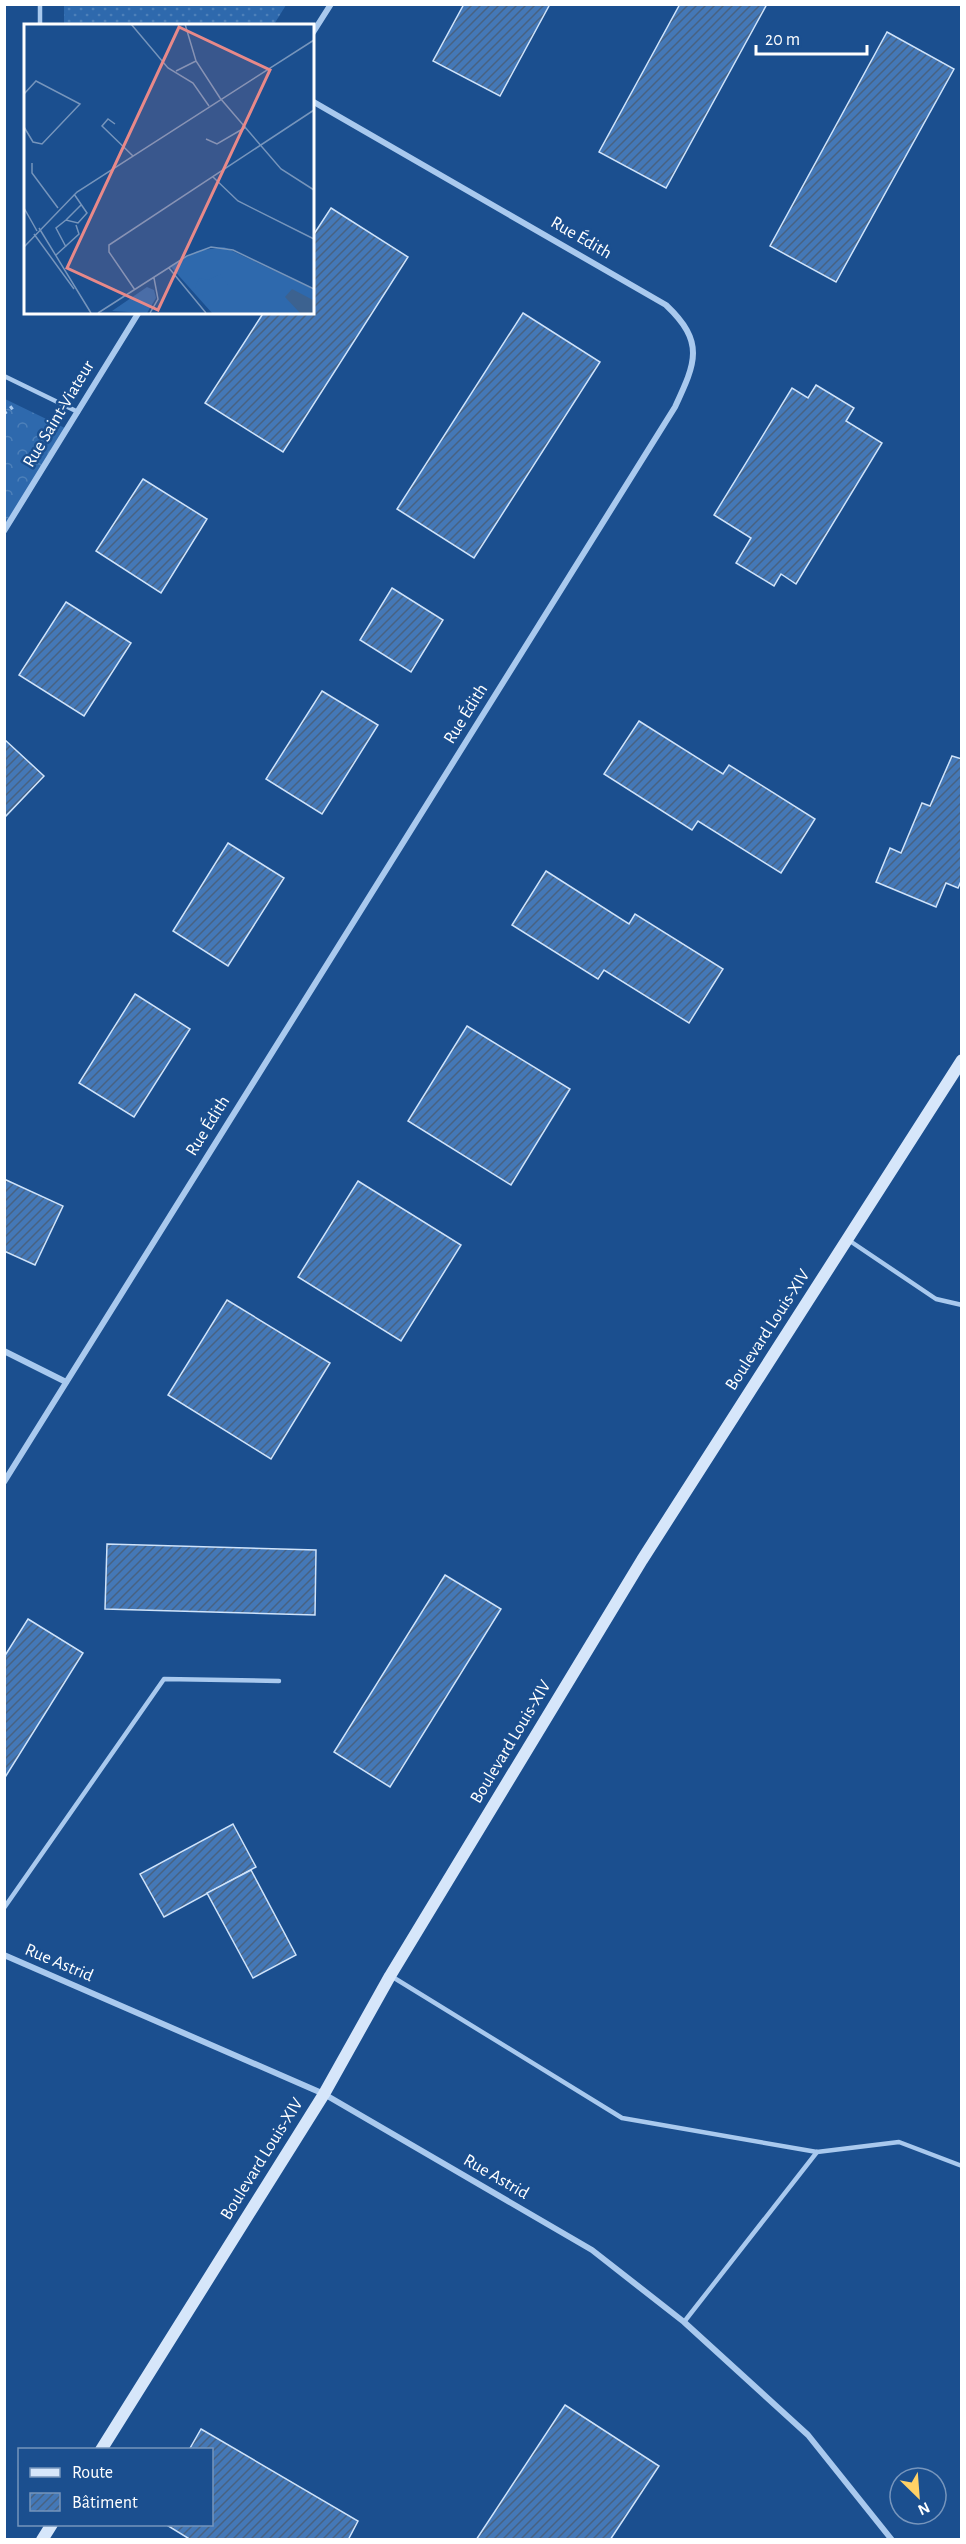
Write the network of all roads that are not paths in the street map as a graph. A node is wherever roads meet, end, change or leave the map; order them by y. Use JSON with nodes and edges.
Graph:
{"nodes":[{"id":1,"x":40,"y":4,"type":"edge"},
{"id":2,"x":331,"y":4,"type":"edge"},
{"id":3,"x":40,"y":24,"type":"edge"},
{"id":4,"x":314,"y":31,"type":"edge"},
{"id":5,"x":314,"y":102,"type":"edge"},
{"id":6,"x":138,"y":314,"type":"edge"},
{"id":7,"x":4,"y":376,"type":"edge"},
{"id":8,"x":78,"y":412,"type":"junction"},
{"id":9,"x":4,"y":531,"type":"edge"},
{"id":10,"x":962,"y":1060,"type":"edge"},
{"id":11,"x":847,"y":1239,"type":"junction"},
{"id":12,"x":962,"y":1305,"type":"edge"},
{"id":13,"x":4,"y":1351,"type":"edge"},
{"id":14,"x":66,"y":1383,"type":"junction"},
{"id":15,"x":4,"y":1482,"type":"edge"},
{"id":16,"x":279,"y":1681,"type":"dead end"},
{"id":17,"x":4,"y":1908,"type":"edge"},
{"id":18,"x":4,"y":1955,"type":"edge"},
{"id":19,"x":390,"y":1976,"type":"junction"},
{"id":20,"x":324,"y":2094,"type":"junction"},
{"id":21,"x":817,"y":2152,"type":"junction"},
{"id":22,"x":962,"y":2166,"type":"edge"},
{"id":23,"x":684,"y":2322,"type":"junction"},
{"id":24,"x":102,"y":2448,"type":"edge"},
{"id":25,"x":51,"y":2526,"type":"edge"},
{"id":26,"x":42,"y":2540,"type":"edge"},
{"id":27,"x":892,"y":2540,"type":"edge"}],
"edges":[{"from":1,"to":3,"type":"lane"},
{"from":2,"to":4,"type":"street"},
{"from":5,"to":14,"type":"street","name":"Rue Édith"},
{"from":6,"to":8,"type":"street","name":"Rue Saint-Viateur"},
{"from":7,"to":8,"type":"lane"},
{"from":8,"to":9,"type":"street","name":"Rue Saint-Viateur"},
{"from":10,"to":11,"type":"main road","name":"Boulevard Louis-XIV"},
{"from":11,"to":12,"type":"lane"},
{"from":11,"to":19,"type":"main road","name":"Boulevard Louis-XIV"},
{"from":13,"to":14,"type":"street"},
{"from":14,"to":15,"type":"street","name":"Rue Édith"},
{"from":16,"to":17,"type":"lane"},
{"from":18,"to":20,"type":"street","name":"Rue Astrid"},
{"from":19,"to":20,"type":"main road","name":"Boulevard Louis-XIV"},
{"from":19,"to":21,"type":"lane"},
{"from":20,"to":23,"type":"street","name":"Rue Astrid"},
{"from":20,"to":24,"type":"main road","name":"Boulevard Louis-XIV"},
{"from":21,"to":22,"type":"lane"},
{"from":21,"to":23,"type":"lane"},
{"from":23,"to":27,"type":"street","name":"Rue Astrid"},
{"from":25,"to":26,"type":"main road"}]}
